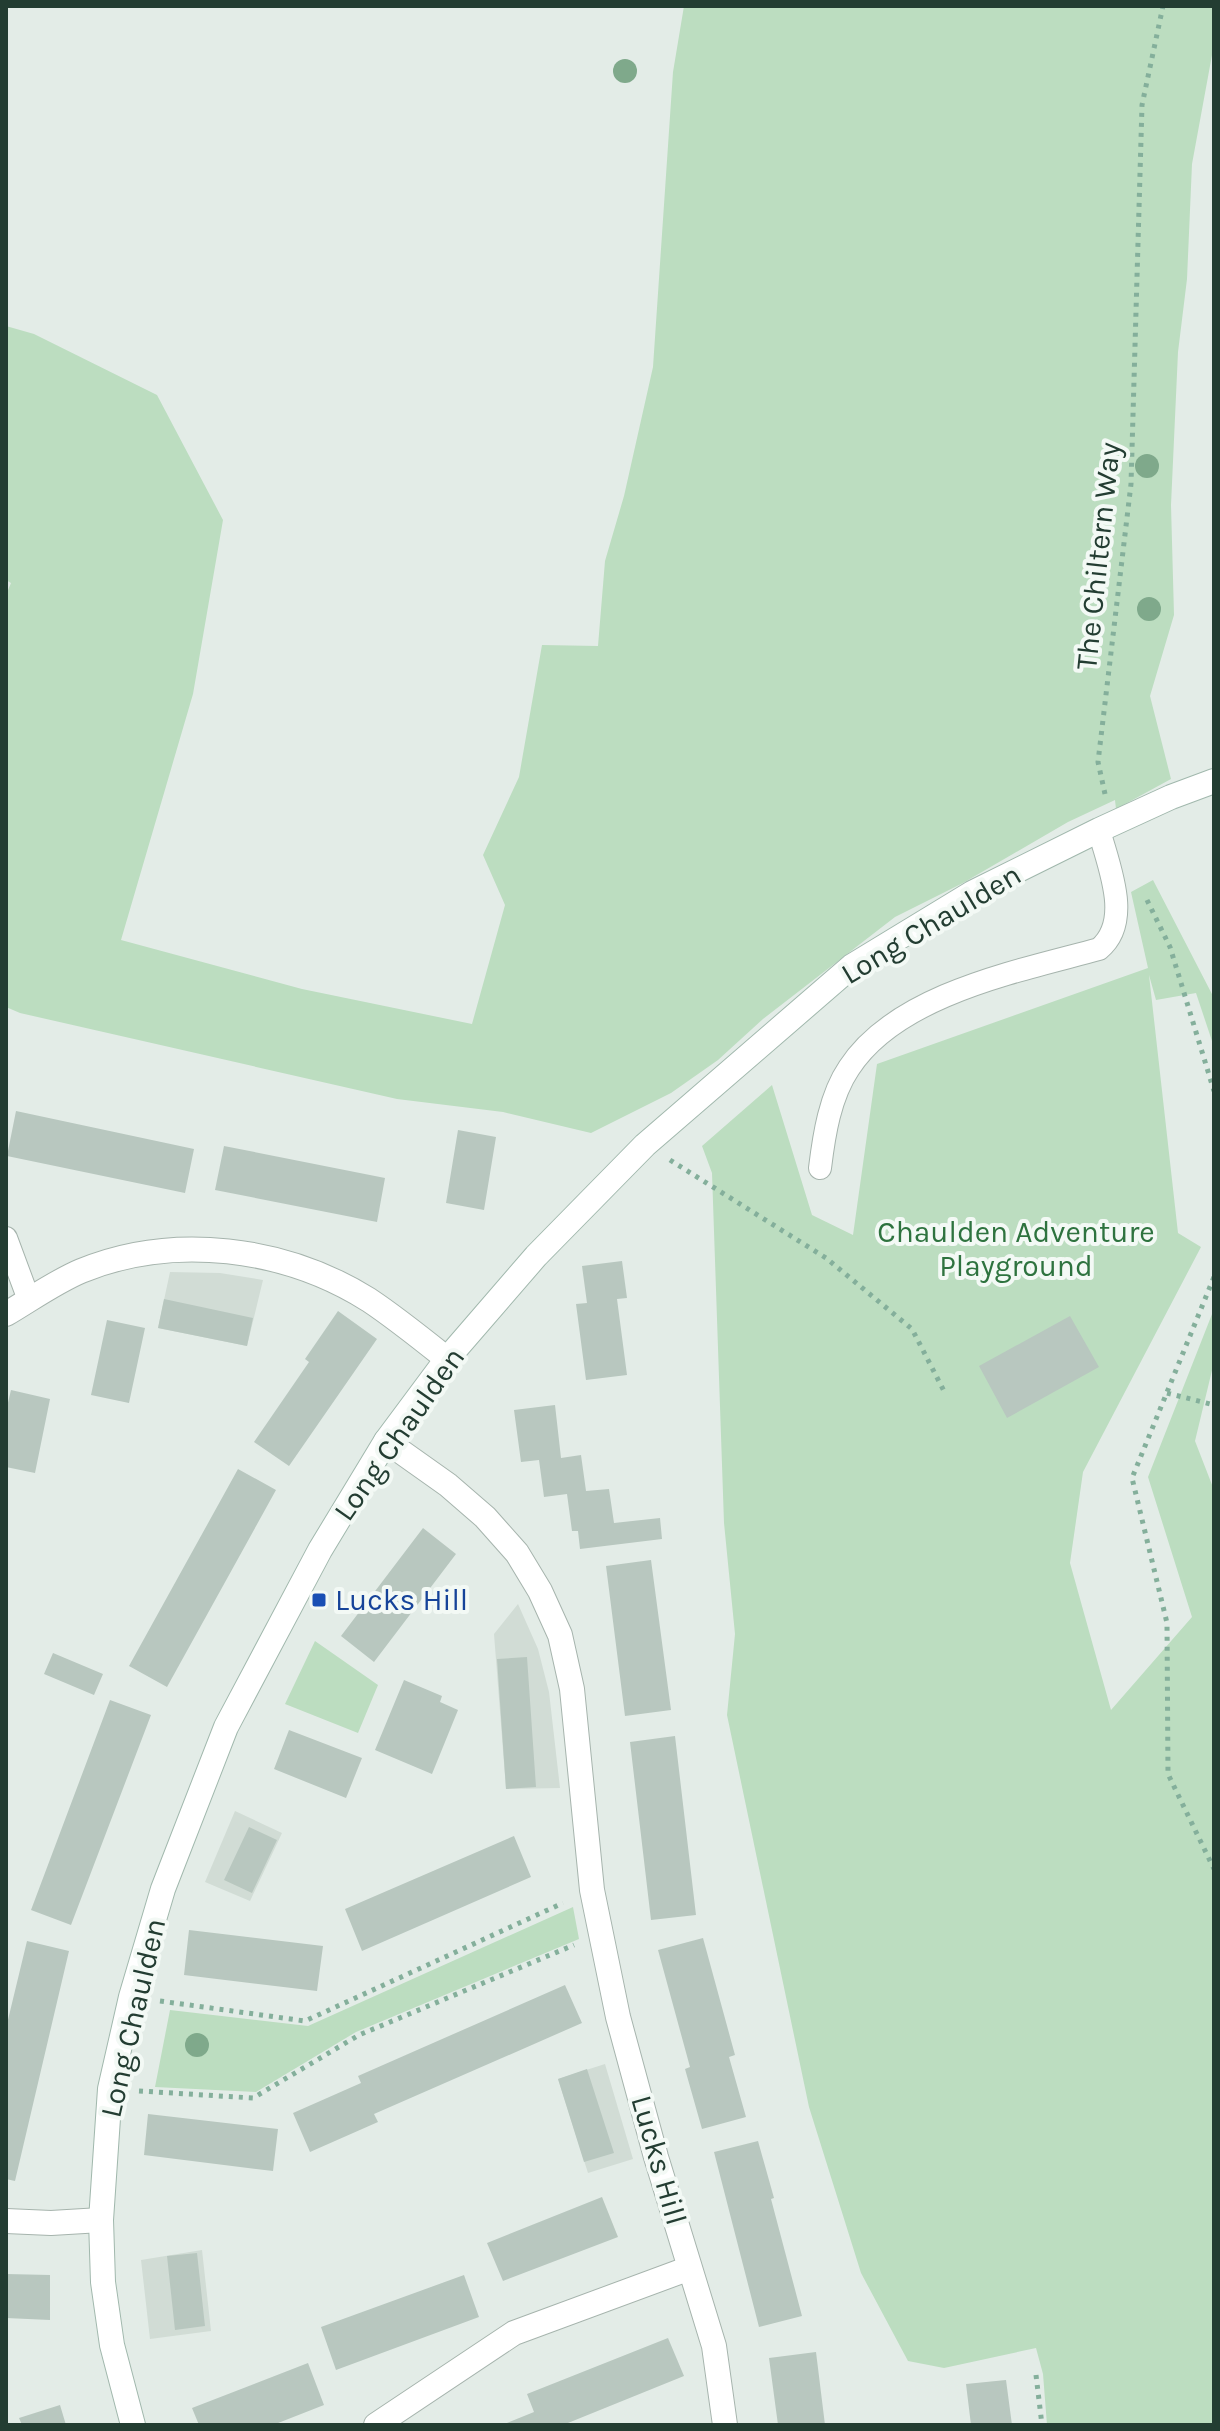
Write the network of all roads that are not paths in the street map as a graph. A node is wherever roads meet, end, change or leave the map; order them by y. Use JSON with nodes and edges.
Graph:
{"nodes":[{"id":1,"x":1214,"y":781,"type":"edge"},
{"id":2,"x":1105,"y":827,"type":"junction"},
{"id":3,"x":820,"y":1168,"type":"dead end"},
{"id":4,"x":6,"y":1238,"type":"edge"},
{"id":5,"x":29,"y":1300,"type":"junction"},
{"id":6,"x":6,"y":1314,"type":"edge"},
{"id":7,"x":447,"y":1359,"type":"junction"},
{"id":8,"x":386,"y":1441,"type":"junction"},
{"id":9,"x":101,"y":2220,"type":"junction"},
{"id":10,"x":6,"y":2221,"type":"edge"},
{"id":11,"x":690,"y":2268,"type":"junction"},
{"id":12,"x":133,"y":2425,"type":"edge"},
{"id":13,"x":376,"y":2425,"type":"edge"},
{"id":14,"x":725,"y":2425,"type":"edge"}],
"edges":[{"from":1,"to":2,"type":"street","name":"Long Chaulden"},
{"from":2,"to":3,"type":"lane"},
{"from":2,"to":7,"type":"street","name":"Long Chaulden"},
{"from":4,"to":5,"type":"lane"},
{"from":5,"to":6,"type":"street"},
{"from":5,"to":7,"type":"street"},
{"from":7,"to":8,"type":"street","name":"Long Chaulden"},
{"from":8,"to":9,"type":"street","name":"Long Chaulden"},
{"from":8,"to":11,"type":"street","name":"Lucks Hill"},
{"from":9,"to":10,"type":"street"},
{"from":9,"to":12,"type":"street","name":"Long Chaulden"},
{"from":11,"to":13,"type":"street"},
{"from":11,"to":14,"type":"street","name":"Lucks Hill"}]}
